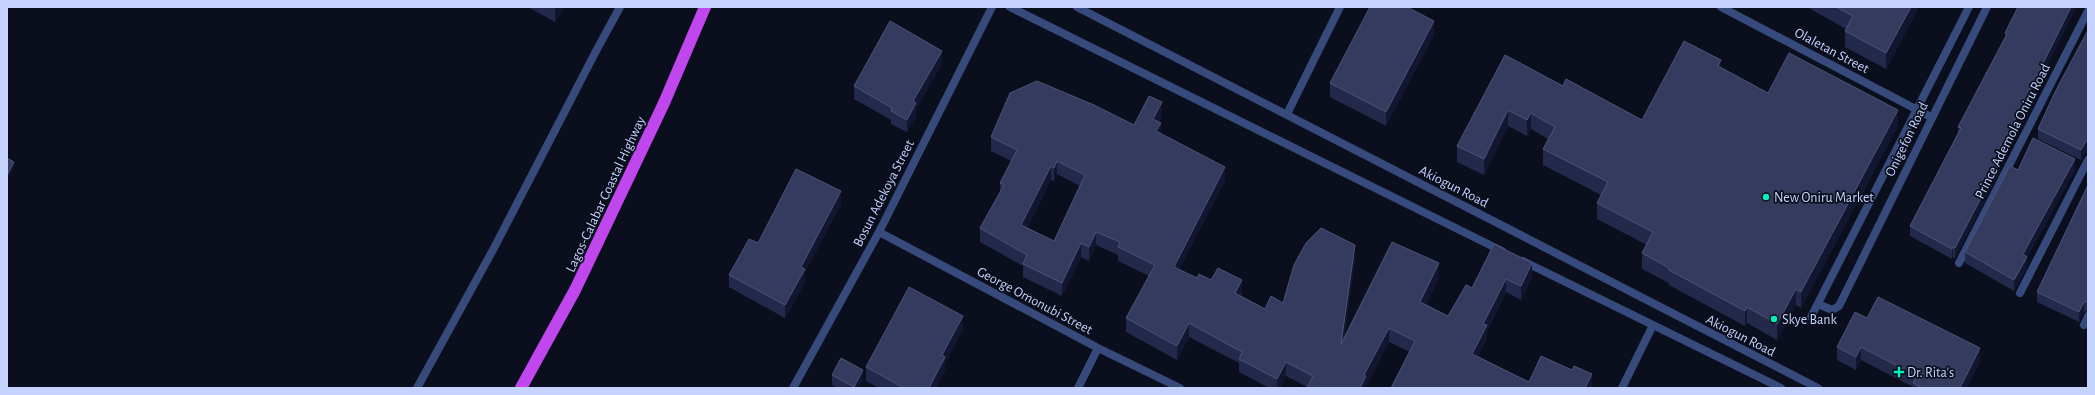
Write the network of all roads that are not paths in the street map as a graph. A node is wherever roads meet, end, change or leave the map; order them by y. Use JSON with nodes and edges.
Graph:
{"nodes":[{"id":1,"x":620,"y":7,"type":"edge"},
{"id":2,"x":705,"y":7,"type":"edge"},
{"id":3,"x":992,"y":7,"type":"edge"},
{"id":4,"x":1010,"y":7,"type":"edge"},
{"id":5,"x":1077,"y":7,"type":"edge"},
{"id":6,"x":1340,"y":7,"type":"edge"},
{"id":7,"x":1721,"y":7,"type":"edge"},
{"id":8,"x":1969,"y":7,"type":"edge"},
{"id":9,"x":1987,"y":7,"type":"edge"},
{"id":10,"x":2088,"y":11,"type":"edge"},
{"id":11,"x":1918,"y":110,"type":"junction"},
{"id":12,"x":1287,"y":114,"type":"junction"},
{"id":13,"x":1931,"y":117,"type":"junction"},
{"id":14,"x":2088,"y":160,"type":"edge"},
{"id":15,"x":2083,"y":168,"type":"edge"},
{"id":16,"x":879,"y":232,"type":"junction"},
{"id":17,"x":1959,"y":263,"type":"dead end"},
{"id":18,"x":2020,"y":294,"type":"dead end"},
{"id":19,"x":1818,"y":304,"type":"junction"},
{"id":20,"x":2088,"y":316,"type":"edge"},
{"id":21,"x":1811,"y":317,"type":"dead end"},
{"id":22,"x":1654,"y":325,"type":"junction"},
{"id":23,"x":2084,"y":325,"type":"dead end"},
{"id":24,"x":1098,"y":348,"type":"junction"},
{"id":25,"x":417,"y":388,"type":"edge"},
{"id":26,"x":521,"y":388,"type":"edge"},
{"id":27,"x":793,"y":388,"type":"edge"},
{"id":28,"x":1078,"y":388,"type":"edge"},
{"id":29,"x":1180,"y":388,"type":"edge"},
{"id":30,"x":1622,"y":388,"type":"edge"},
{"id":31,"x":1781,"y":388,"type":"edge"},
{"id":32,"x":1818,"y":388,"type":"edge"}],
"edges":[{"from":1,"to":25,"type":"street"},
{"from":2,"to":26,"type":"highway","name":"Lagos-Calabar Coastal Highway"},
{"from":3,"to":16,"type":"street","name":"Bosun Adekoya Street"},
{"from":4,"to":22,"type":"street"},
{"from":5,"to":12,"type":"street","name":"Akiogun Road"},
{"from":6,"to":12,"type":"street"},
{"from":7,"to":11,"type":"street","name":"Olaletan Street"},
{"from":8,"to":11,"type":"street","name":"Onigefon Road"},
{"from":9,"to":13,"type":"street","name":"Onigefon Road"},
{"from":10,"to":17,"type":"street","name":"Prince Ademola Oniru Road"},
{"from":11,"to":13,"type":"street","name":"Olaletan Street"},
{"from":11,"to":19,"type":"street","name":"Onigefon Road"},
{"from":12,"to":32,"type":"street","name":"Akiogun Road"},
{"from":13,"to":19,"type":"street","name":"Onigefon Road"},
{"from":14,"to":15,"type":"street"},
{"from":15,"to":18,"type":"street"},
{"from":16,"to":24,"type":"street","name":"George Omonubi Street"},
{"from":16,"to":27,"type":"street","name":"Bosun Adekoya Street"},
{"from":19,"to":21,"type":"street","name":"Onigefon Road"},
{"from":20,"to":23,"type":"street"},
{"from":22,"to":30,"type":"street"},
{"from":22,"to":31,"type":"street"},
{"from":24,"to":28,"type":"street"},
{"from":24,"to":29,"type":"street","name":"George Omonubi Street"}]}
